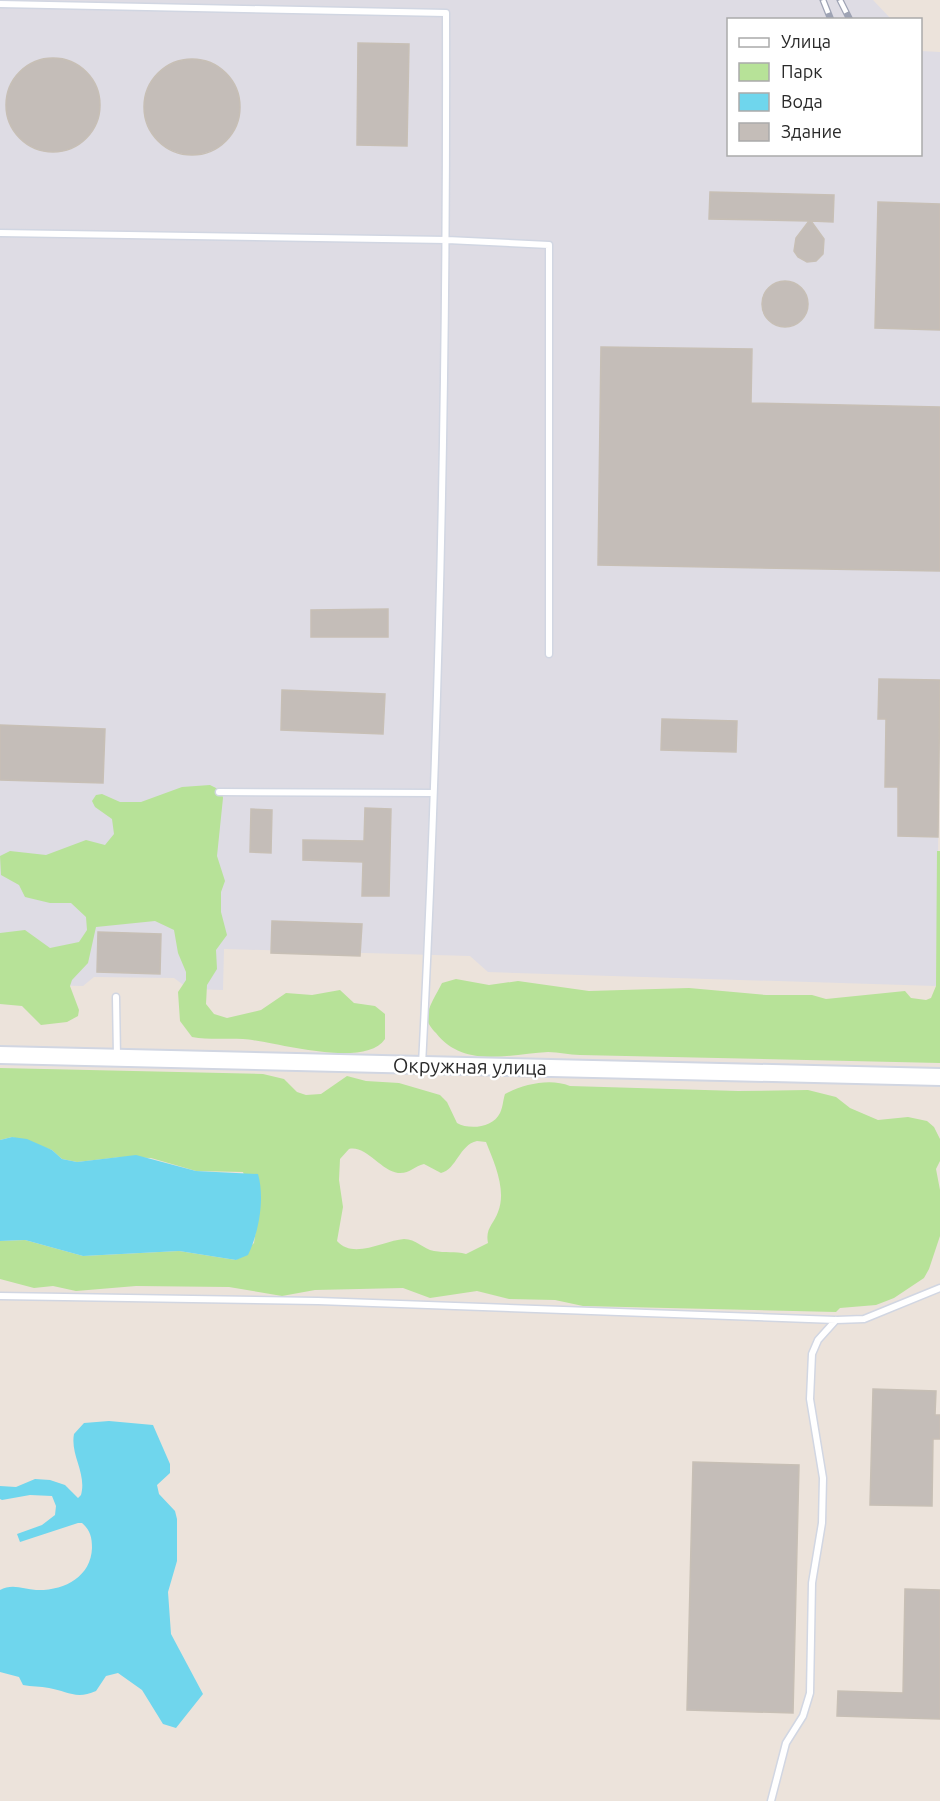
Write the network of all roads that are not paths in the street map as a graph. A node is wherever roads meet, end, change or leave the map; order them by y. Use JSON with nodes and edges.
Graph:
{"nodes":[{"id":1,"x":0,"y":4,"type":"edge"},
{"id":2,"x":0,"y":233,"type":"edge"},
{"id":3,"x":447,"y":240,"type":"junction"},
{"id":4,"x":549,"y":654,"type":"dead end"},
{"id":5,"x":219,"y":792,"type":"dead end"},
{"id":6,"x":433,"y":793,"type":"junction"},
{"id":7,"x":116,"y":997,"type":"dead end"},
{"id":8,"x":0,"y":1055,"type":"edge"},
{"id":9,"x":117,"y":1058,"type":"junction"},
{"id":10,"x":422,"y":1065,"type":"junction"},
{"id":11,"x":940,"y":1077,"type":"edge"},
{"id":12,"x":940,"y":1288,"type":"edge"},
{"id":13,"x":0,"y":1296,"type":"edge"},
{"id":14,"x":836,"y":1320,"type":"junction"},
{"id":15,"x":771,"y":1801,"type":"edge"}],
"edges":[{"from":1,"to":3,"type":"lane"},
{"from":2,"to":3,"type":"lane"},
{"from":3,"to":4,"type":"lane"},
{"from":3,"to":6,"type":"lane"},
{"from":5,"to":6,"type":"lane"},
{"from":6,"to":10,"type":"lane"},
{"from":7,"to":9,"type":"lane"},
{"from":8,"to":9,"type":"main road","name":"Окружная улица"},
{"from":9,"to":10,"type":"main road","name":"Окружная улица"},
{"from":10,"to":11,"type":"main road","name":"Окружная улица"},
{"from":12,"to":14,"type":"lane"},
{"from":13,"to":14,"type":"lane"},
{"from":14,"to":15,"type":"lane"}]}
